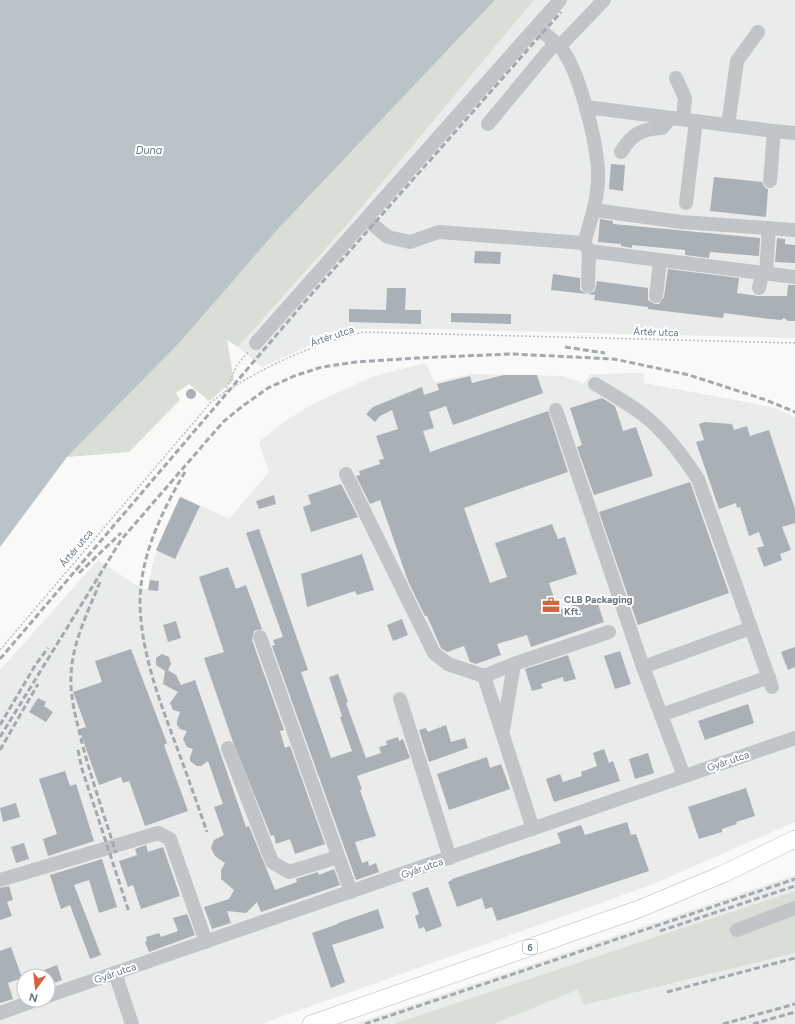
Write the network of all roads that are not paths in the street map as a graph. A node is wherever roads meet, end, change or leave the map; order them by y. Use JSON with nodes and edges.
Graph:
{"nodes":[{"id":1,"x":560,"y":0,"type":"edge"},
{"id":2,"x":604,"y":0,"type":"edge"},
{"id":3,"x":537,"y":27,"type":"junction"},
{"id":4,"x":758,"y":32,"type":"dead end"},
{"id":5,"x":558,"y":45,"type":"junction"},
{"id":6,"x":676,"y":78,"type":"dead end"},
{"id":7,"x":586,"y":107,"type":"junction"},
{"id":8,"x":683,"y":119,"type":"junction"},
{"id":9,"x":488,"y":124,"type":"dead end"},
{"id":10,"x":728,"y":125,"type":"junction"},
{"id":11,"x":774,"y":131,"type":"junction"},
{"id":12,"x":795,"y":133,"type":"edge"},
{"id":13,"x":621,"y":152,"type":"dead end"},
{"id":14,"x":770,"y":181,"type":"dead end"},
{"id":15,"x":686,"y":203,"type":"dead end"},
{"id":16,"x":594,"y":210,"type":"junction"},
{"id":17,"x":367,"y":220,"type":"junction"},
{"id":18,"x":769,"y":228,"type":"junction"},
{"id":19,"x":795,"y":230,"type":"edge"},
{"id":20,"x":586,"y":247,"type":"junction"},
{"id":21,"x":660,"y":261,"type":"junction"},
{"id":22,"x":764,"y":274,"type":"junction"},
{"id":23,"x":795,"y":277,"type":"edge"},
{"id":24,"x":588,"y":286,"type":"dead end"},
{"id":25,"x":759,"y":288,"type":"dead end"},
{"id":26,"x":656,"y":296,"type":"dead end"},
{"id":27,"x":256,"y":343,"type":"road end"},
{"id":28,"x":595,"y":384,"type":"dead end"},
{"id":29,"x":556,"y":410,"type":"dead end"},
{"id":30,"x":346,"y":474,"type":"dead end"},
{"id":31,"x":751,"y":628,"type":"junction"},
{"id":32,"x":609,"y":632,"type":"dead end"},
{"id":33,"x":260,"y":637,"type":"dead end"},
{"id":34,"x":514,"y":664,"type":"junction"},
{"id":35,"x":643,"y":667,"type":"junction"},
{"id":36,"x":484,"y":676,"type":"junction"},
{"id":37,"x":400,"y":699,"type":"dead end"},
{"id":38,"x":661,"y":715,"type":"junction"},
{"id":39,"x":502,"y":734,"type":"junction"},
{"id":40,"x":795,"y":738,"type":"edge"},
{"id":41,"x":228,"y":748,"type":"dead end"},
{"id":42,"x":684,"y":776,"type":"junction"},
{"id":43,"x":533,"y":829,"type":"junction"},
{"id":44,"x":795,"y":839,"type":"edge"},
{"id":45,"x":338,"y":857,"type":"junction"},
{"id":46,"x":450,"y":858,"type":"junction"},
{"id":47,"x":0,"y":880,"type":"edge"},
{"id":48,"x":351,"y":892,"type":"junction"},
{"id":49,"x":795,"y":908,"type":"edge"},
{"id":50,"x":738,"y":930,"type":"dead end"},
{"id":51,"x":206,"y":942,"type":"junction"},
{"id":52,"x":115,"y":973,"type":"junction"},
{"id":53,"x":56,"y":993,"type":"edge"},
{"id":54,"x":16,"y":1007,"type":"edge"},
{"id":55,"x":0,"y":1013,"type":"edge"},
{"id":56,"x":132,"y":1024,"type":"edge"},
{"id":57,"x":311,"y":1024,"type":"edge"}],
"edges":[{"from":1,"to":3,"type":"street"},
{"from":2,"to":5,"type":"street"},
{"from":3,"to":5,"type":"street"},
{"from":3,"to":17,"type":"street"},
{"from":4,"to":10,"type":"street"},
{"from":5,"to":7,"type":"street"},
{"from":5,"to":9,"type":"street"},
{"from":6,"to":8,"type":"street"},
{"from":7,"to":8,"type":"street"},
{"from":7,"to":16,"type":"street"},
{"from":8,"to":10,"type":"street"},
{"from":8,"to":13,"type":"street"},
{"from":8,"to":15,"type":"street"},
{"from":10,"to":11,"type":"street"},
{"from":11,"to":12,"type":"street"},
{"from":11,"to":14,"type":"street"},
{"from":16,"to":18,"type":"street"},
{"from":16,"to":20,"type":"street"},
{"from":17,"to":20,"type":"street"},
{"from":17,"to":27,"type":"street"},
{"from":18,"to":19,"type":"street"},
{"from":18,"to":22,"type":"street"},
{"from":20,"to":21,"type":"street"},
{"from":20,"to":24,"type":"street"},
{"from":21,"to":22,"type":"street"},
{"from":21,"to":26,"type":"street"},
{"from":22,"to":23,"type":"street"},
{"from":22,"to":25,"type":"street"},
{"from":28,"to":31,"type":"street"},
{"from":29,"to":35,"type":"street"},
{"from":30,"to":36,"type":"street"},
{"from":31,"to":35,"type":"street"},
{"from":31,"to":38,"type":"street"},
{"from":32,"to":34,"type":"street"},
{"from":33,"to":45,"type":"street"},
{"from":34,"to":36,"type":"street"},
{"from":34,"to":39,"type":"street"},
{"from":35,"to":38,"type":"street"},
{"from":36,"to":39,"type":"street"},
{"from":37,"to":46,"type":"street"},
{"from":38,"to":42,"type":"street"},
{"from":39,"to":43,"type":"street"},
{"from":40,"to":42,"type":"street","name":"Gyár utca"},
{"from":41,"to":45,"type":"street"},
{"from":42,"to":43,"type":"street","name":"Gyár utca"},
{"from":43,"to":46,"type":"street","name":"Gyár utca"},
{"from":44,"to":57,"type":"main road","number":"6"},
{"from":45,"to":48,"type":"street"},
{"from":46,"to":48,"type":"street","name":"Gyár utca"},
{"from":47,"to":51,"type":"street"},
{"from":48,"to":51,"type":"street","name":"Gyár utca"},
{"from":49,"to":50,"type":"street"},
{"from":51,"to":52,"type":"street","name":"Gyár utca"},
{"from":52,"to":53,"type":"street","name":"Gyár utca"},
{"from":52,"to":56,"type":"street"},
{"from":54,"to":55,"type":"street"}]}
